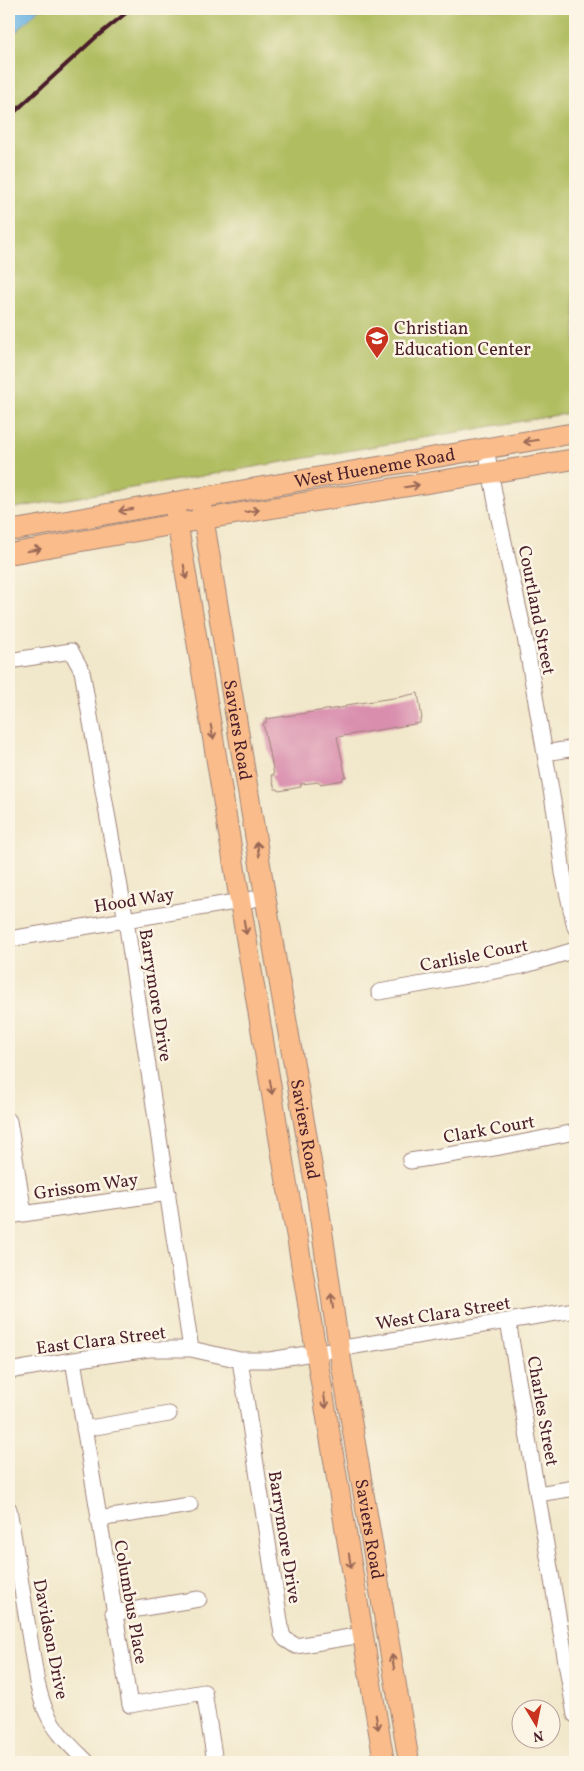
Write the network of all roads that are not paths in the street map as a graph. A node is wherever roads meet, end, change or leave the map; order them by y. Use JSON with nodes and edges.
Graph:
{"nodes":[{"id":1,"x":575,"y":433,"type":"edge"},
{"id":2,"x":486,"y":448,"type":"junction"},
{"id":3,"x":575,"y":459,"type":"edge"},
{"id":4,"x":491,"y":474,"type":"junction"},
{"id":5,"x":200,"y":498,"type":"junction"},
{"id":6,"x":174,"y":502,"type":"junction"},
{"id":7,"x":204,"y":519,"type":"junction"},
{"id":8,"x":178,"y":524,"type":"junction"},
{"id":9,"x":9,"y":531,"type":"edge"},
{"id":10,"x":9,"y":554,"type":"edge"},
{"id":11,"x":9,"y":661,"type":"edge"},
{"id":12,"x":575,"y":748,"type":"edge"},
{"id":13,"x":545,"y":753,"type":"junction"},
{"id":14,"x":266,"y":897,"type":"junction"},
{"id":15,"x":241,"y":901,"type":"junction"},
{"id":16,"x":126,"y":921,"type":"junction"},
{"id":17,"x":575,"y":926,"type":"edge"},
{"id":18,"x":9,"y":939,"type":"edge"},
{"id":19,"x":575,"y":950,"type":"edge"},
{"id":20,"x":379,"y":992,"type":"dead end"},
{"id":21,"x":9,"y":1121,"type":"edge"},
{"id":22,"x":575,"y":1132,"type":"edge"},
{"id":23,"x":410,"y":1161,"type":"dead end"},
{"id":24,"x":168,"y":1193,"type":"junction"},
{"id":25,"x":24,"y":1213,"type":"junction"},
{"id":26,"x":9,"y":1216,"type":"edge"},
{"id":27,"x":575,"y":1310,"type":"edge"},
{"id":28,"x":508,"y":1321,"type":"junction"},
{"id":29,"x":191,"y":1349,"type":"junction"},
{"id":30,"x":339,"y":1349,"type":"junction"},
{"id":31,"x":317,"y":1353,"type":"junction"},
{"id":32,"x":73,"y":1360,"type":"junction"},
{"id":33,"x":240,"y":1360,"type":"junction"},
{"id":34,"x":9,"y":1371,"type":"edge"},
{"id":35,"x":168,"y":1414,"type":"dead end"},
{"id":36,"x":84,"y":1429,"type":"junction"},
{"id":37,"x":575,"y":1488,"type":"edge"},
{"id":38,"x":538,"y":1494,"type":"junction"},
{"id":39,"x":190,"y":1505,"type":"dead end"},
{"id":40,"x":9,"y":1509,"type":"edge"},
{"id":41,"x":98,"y":1519,"type":"junction"},
{"id":42,"x":199,"y":1599,"type":"dead end"},
{"id":43,"x":113,"y":1613,"type":"junction"},
{"id":44,"x":362,"y":1635,"type":"junction"},
{"id":45,"x":571,"y":1665,"type":"edge"},
{"id":46,"x":575,"y":1715,"type":"edge"},
{"id":47,"x":87,"y":1762,"type":"edge"},
{"id":48,"x":215,"y":1762,"type":"edge"},
{"id":49,"x":384,"y":1762,"type":"edge"},
{"id":50,"x":409,"y":1762,"type":"edge"}],
"edges":[{"from":1,"to":2,"type":"main road","name":"West Hueneme Road","one_way":true},
{"from":2,"to":4,"type":"street","name":"Courtland Street"},
{"from":2,"to":5,"type":"main road","name":"West Hueneme Road"},
{"from":3,"to":4,"type":"main road","name":"West Hueneme Road"},
{"from":7,"to":4,"type":"main road","name":"West Hueneme Road","one_way":true},
{"from":4,"to":13,"type":"street","name":"Courtland Street"},
{"from":5,"to":6,"type":"main road","name":"West Hueneme Road"},
{"from":5,"to":7,"type":"main road","name":"Saviers Road"},
{"from":6,"to":8,"type":"main road","name":"Saviers Road"},
{"from":6,"to":9,"type":"main road","name":"West Hueneme Road","one_way":true},
{"from":7,"to":8,"type":"main road","name":"West Hueneme Road"},
{"from":14,"to":7,"type":"main road","name":"Saviers Road","one_way":true},
{"from":10,"to":8,"type":"main road","name":"West Hueneme Road","one_way":true},
{"from":8,"to":15,"type":"main road","name":"Saviers Road","one_way":true},
{"from":11,"to":16,"type":"street","name":"Barrymore Drive"},
{"from":12,"to":13,"type":"street"},
{"from":13,"to":17,"type":"street","name":"Courtland Street"},
{"from":14,"to":15,"type":"street","name":"Hood Way"},
{"from":30,"to":14,"type":"main road","name":"Saviers Road","one_way":true},
{"from":15,"to":16,"type":"street","name":"Hood Way"},
{"from":15,"to":31,"type":"main road","name":"Saviers Road","one_way":true},
{"from":16,"to":18,"type":"street","name":"Hood Way"},
{"from":16,"to":24,"type":"street","name":"Barrymore Drive"},
{"from":19,"to":20,"type":"street","name":"Carlisle Court"},
{"from":21,"to":25,"type":"street"},
{"from":22,"to":23,"type":"street","name":"Clark Court"},
{"from":24,"to":25,"type":"street","name":"Grissom Way"},
{"from":24,"to":29,"type":"street","name":"Barrymore Drive"},
{"from":25,"to":26,"type":"street","name":"Grissom Way"},
{"from":27,"to":28,"type":"street","name":"West Clara Street"},
{"from":28,"to":30,"type":"street","name":"West Clara Street"},
{"from":28,"to":38,"type":"street","name":"Charles Street"},
{"from":29,"to":32,"type":"street","name":"East Clara Street"},
{"from":29,"to":33,"type":"street","name":"East Clara Street"},
{"from":30,"to":31,"type":"street","name":"West Clara Street"},
{"from":50,"to":30,"type":"main road","name":"Saviers Road","one_way":true},
{"from":31,"to":33,"type":"street","name":"East Clara Street"},
{"from":31,"to":44,"type":"main road","name":"Saviers Road","one_way":true},
{"from":32,"to":34,"type":"street","name":"East Clara Street"},
{"from":32,"to":36,"type":"street","name":"Columbus Place"},
{"from":33,"to":44,"type":"street","name":"Barrymore Drive"},
{"from":35,"to":36,"type":"street"},
{"from":36,"to":41,"type":"street","name":"Columbus Place"},
{"from":37,"to":38,"type":"street"},
{"from":38,"to":45,"type":"street","name":"Charles Street"},
{"from":39,"to":41,"type":"street"},
{"from":40,"to":47,"type":"street","name":"Davidson Drive"},
{"from":41,"to":43,"type":"street","name":"Columbus Place"},
{"from":42,"to":43,"type":"street"},
{"from":43,"to":48,"type":"street","name":"Columbus Place"},
{"from":44,"to":49,"type":"main road","name":"Saviers Road","one_way":true},
{"from":45,"to":46,"type":"street","name":"Charles Street"}]}
